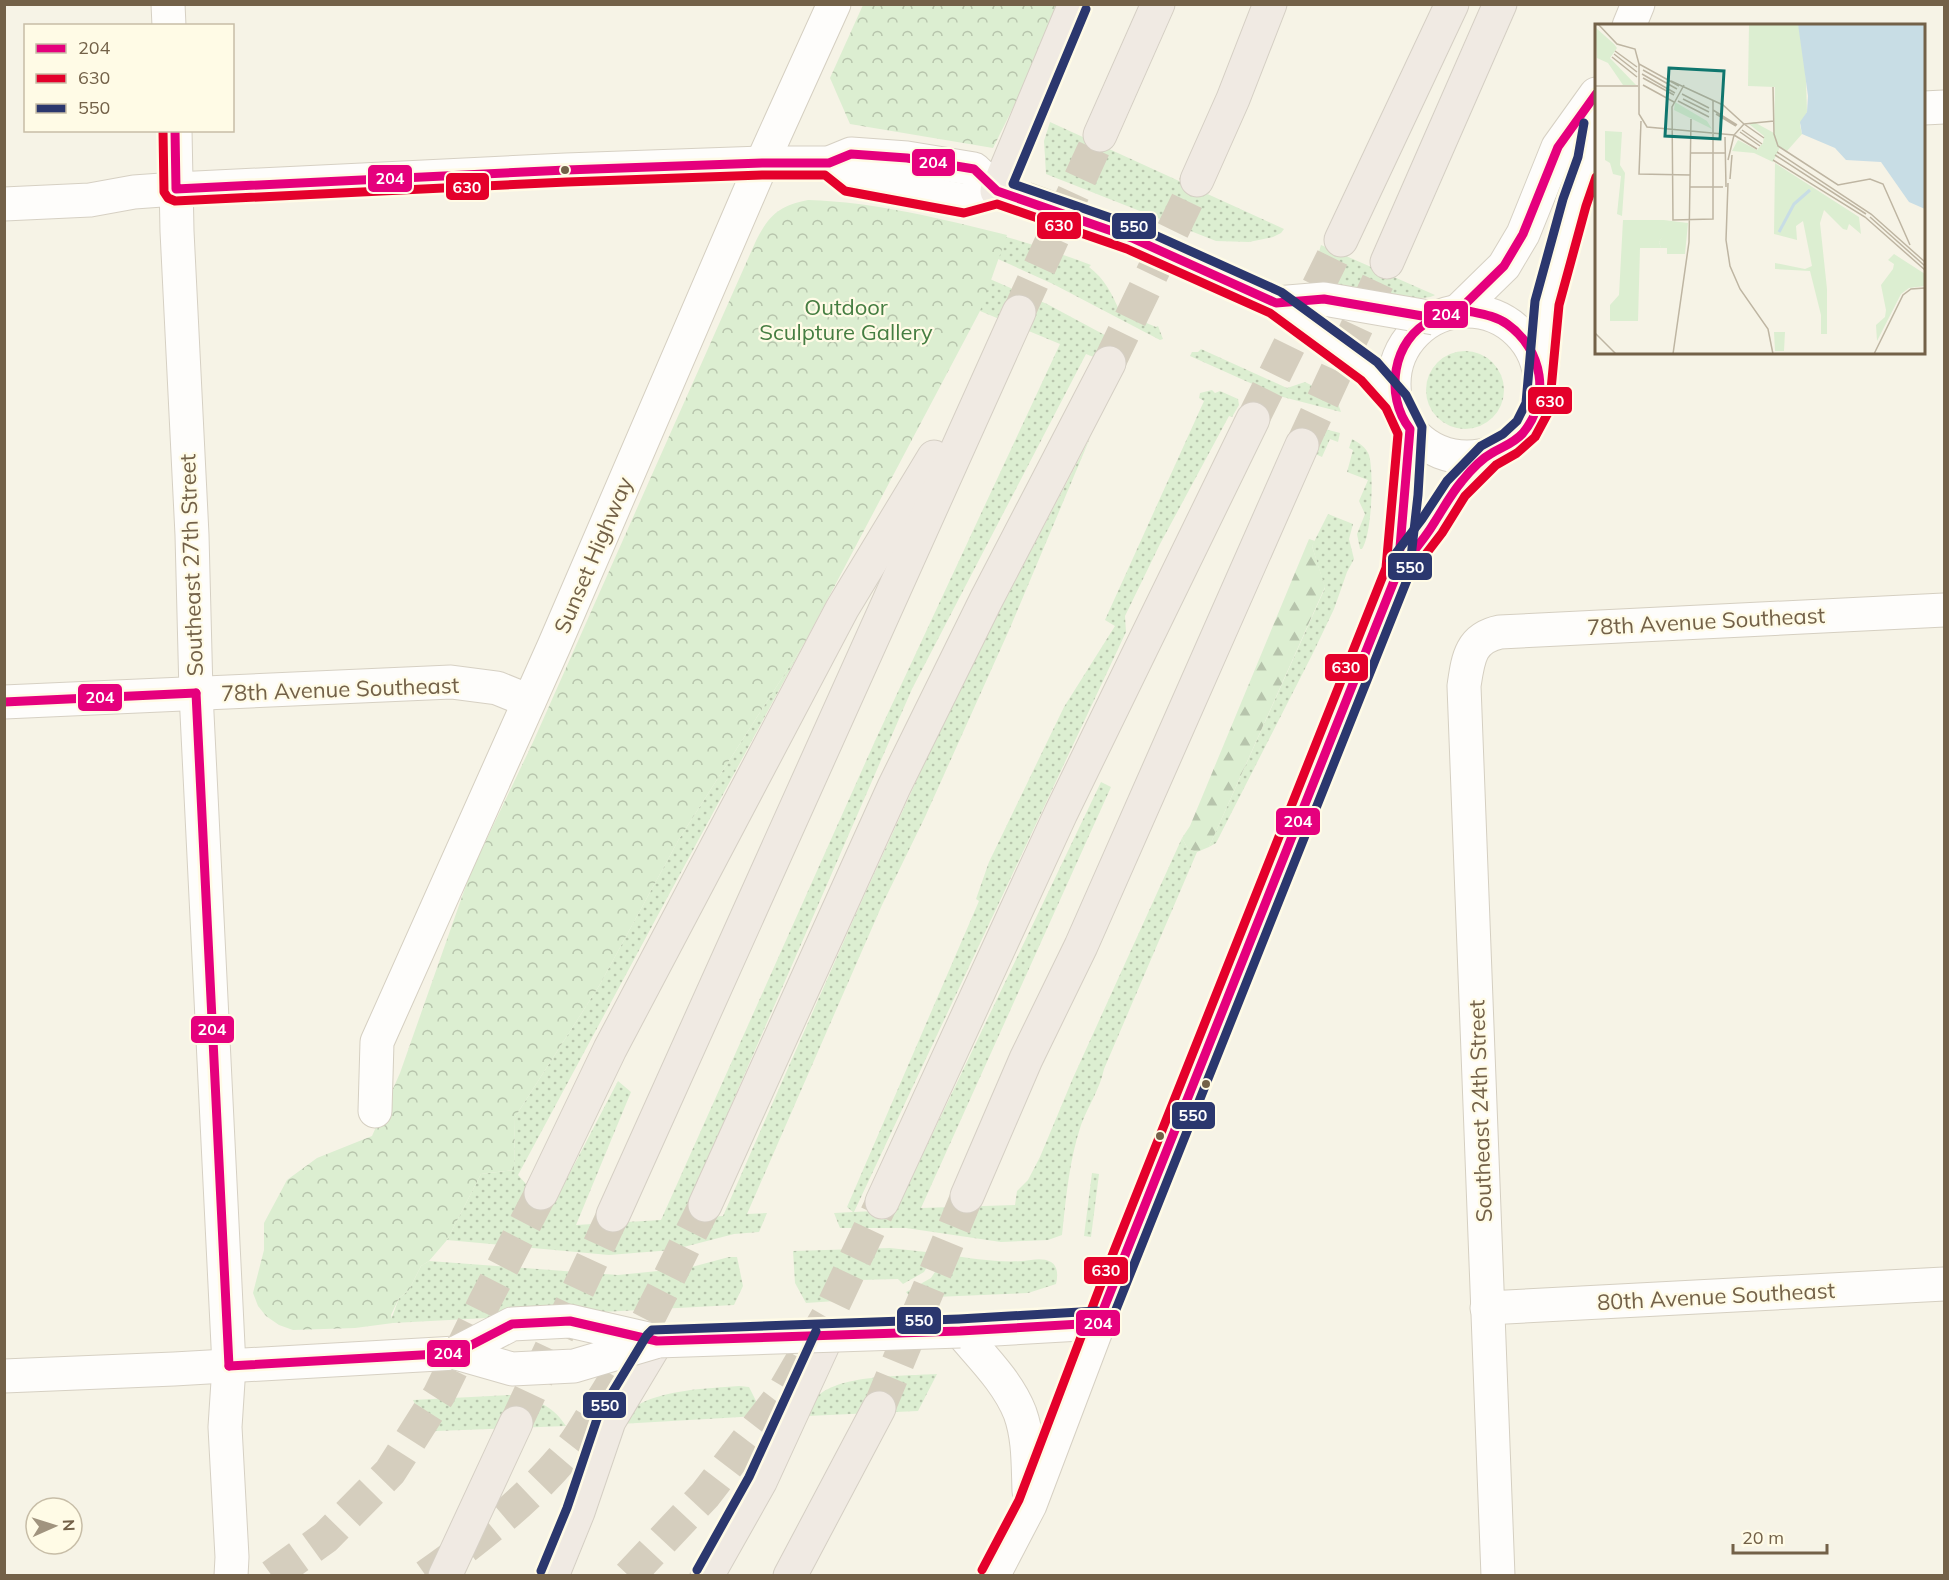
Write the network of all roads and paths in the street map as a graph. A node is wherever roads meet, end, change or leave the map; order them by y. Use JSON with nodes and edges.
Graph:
{"nodes":[{"id":1,"x":168,"y":4,"type":"edge"},
{"id":2,"x":834,"y":4,"type":"edge"},
{"id":3,"x":1075,"y":4,"type":"edge"},
{"id":4,"x":1158,"y":4,"type":"edge"},
{"id":5,"x":1270,"y":4,"type":"edge"},
{"id":6,"x":1452,"y":4,"type":"edge"},
{"id":7,"x":1500,"y":4,"type":"edge"},
{"id":8,"x":1638,"y":4,"type":"edge"},
{"id":9,"x":169,"y":24,"type":"edge"},
{"id":10,"x":1630,"y":24,"type":"edge"},
{"id":11,"x":1595,"y":95,"type":"edge"},
{"id":12,"x":1944,"y":107,"type":"edge"},
{"id":13,"x":1925,"y":108,"type":"edge"},
{"id":14,"x":1595,"y":131,"type":"edge"},
{"id":15,"x":175,"y":132,"type":"edge"},
{"id":16,"x":1100,"y":135,"type":"tunnel mouth"},
{"id":17,"x":762,"y":163,"type":"junction"},
{"id":18,"x":1197,"y":180,"type":"tunnel mouth"},
{"id":19,"x":176,"y":189,"type":"junction"},
{"id":20,"x":1011,"y":195,"type":"junction"},
{"id":21,"x":4,"y":204,"type":"edge"},
{"id":22,"x":1341,"y":240,"type":"tunnel mouth"},
{"id":23,"x":1387,"y":262,"type":"tunnel mouth"},
{"id":24,"x":1276,"y":303,"type":"junction"},
{"id":25,"x":1446,"y":315,"type":"junction"},
{"id":26,"x":1109,"y":363,"type":"tunnel mouth"},
{"id":27,"x":1541,"y":383,"type":"junction"},
{"id":28,"x":1403,"y":416,"type":"junction"},
{"id":29,"x":1253,"y":419,"type":"tunnel mouth"},
{"id":30,"x":1302,"y":445,"type":"tunnel mouth"},
{"id":31,"x":1489,"y":455,"type":"junction"},
{"id":32,"x":1398,"y":571,"type":"junction"},
{"id":33,"x":1944,"y":610,"type":"edge"},
{"id":34,"x":1473,"y":647,"type":"joint"},
{"id":35,"x":196,"y":693,"type":"junction"},
{"id":36,"x":529,"y":701,"type":"junction"},
{"id":37,"x":4,"y":702,"type":"edge"},
{"id":38,"x":375,"y":1111,"type":"dead end"},
{"id":39,"x":541,"y":1192,"type":"tunnel mouth"},
{"id":40,"x":968,"y":1196,"type":"tunnel mouth"},
{"id":41,"x":882,"y":1202,"type":"tunnel mouth"},
{"id":42,"x":705,"y":1205,"type":"tunnel mouth"},
{"id":43,"x":613,"y":1215,"type":"tunnel mouth"},
{"id":44,"x":1944,"y":1284,"type":"edge"},
{"id":45,"x":1487,"y":1308,"type":"junction"},
{"id":46,"x":1098,"y":1323,"type":"junction"},
{"id":47,"x":960,"y":1331,"type":"junction"},
{"id":48,"x":827,"y":1336,"type":"junction"},
{"id":49,"x":657,"y":1341,"type":"junction"},
{"id":50,"x":456,"y":1353,"type":"junction"},
{"id":51,"x":229,"y":1366,"type":"junction"},
{"id":52,"x":4,"y":1376,"type":"edge"},
{"id":53,"x":879,"y":1408,"type":"tunnel mouth"},
{"id":54,"x":516,"y":1423,"type":"tunnel mouth"},
{"id":55,"x":1030,"y":1505,"type":"junction"},
{"id":56,"x":231,"y":1575,"type":"edge"},
{"id":57,"x":445,"y":1575,"type":"edge"},
{"id":58,"x":552,"y":1575,"type":"edge"},
{"id":59,"x":706,"y":1575,"type":"edge"},
{"id":60,"x":790,"y":1575,"type":"edge"},
{"id":61,"x":993,"y":1575,"type":"edge"},
{"id":62,"x":1498,"y":1575,"type":"edge"}],
"edges":[{"from":1,"to":9,"type":"street"},
{"from":2,"to":17,"type":"street","name":"Sunset Highway"},
{"from":3,"to":20,"type":"highway"},
{"from":4,"to":16,"type":"highway"},
{"from":5,"to":18,"type":"highway"},
{"from":6,"to":22,"type":"highway"},
{"from":7,"to":23,"type":"highway"},
{"from":8,"to":10,"type":"street"},
{"from":11,"to":25,"type":"street"},
{"from":12,"to":13,"type":"street"},
{"from":14,"to":27,"type":"street"},
{"from":15,"to":19,"type":"street","name":"Southeast 27th Street"},
{"from":17,"to":19,"type":"street"},
{"from":17,"to":20,"type":"street"},
{"from":17,"to":36,"type":"street","name":"Sunset Highway"},
{"from":19,"to":21,"type":"street"},
{"from":19,"to":35,"type":"street","name":"Southeast 27th Street"},
{"from":20,"to":24,"type":"street","bridge":true},
{"from":24,"to":25,"type":"street","bridge":true},
{"from":24,"to":28,"type":"street","bridge":true},
{"from":25,"to":27,"type":"street"},
{"from":25,"to":28,"type":"street"},
{"from":26,"to":42,"type":"highway"},
{"from":27,"to":31,"type":"street"},
{"from":28,"to":31,"type":"street"},
{"from":28,"to":32,"type":"street"},
{"from":29,"to":41,"type":"highway"},
{"from":30,"to":40,"type":"highway"},
{"from":31,"to":32,"type":"street"},
{"from":32,"to":46,"type":"street"},
{"from":33,"to":34,"type":"street","name":"78th Avenue Southeast"},
{"from":34,"to":45,"type":"street","name":"Southeast 24th Street"},
{"from":35,"to":36,"type":"street","name":"78th Avenue Southeast"},
{"from":35,"to":37,"type":"street","name":"78th Avenue Southeast"},
{"from":35,"to":51,"type":"street","name":"Southeast 27th Street"},
{"from":36,"to":38,"type":"street","name":"Sunset Highway"},
{"from":39,"to":43,"type":"highway"},
{"from":44,"to":45,"type":"street","name":"80th Avenue Southeast"},
{"from":45,"to":62,"type":"street","name":"Southeast 24th Street"},
{"from":46,"to":47,"type":"street"},
{"from":46,"to":55,"type":"street"},
{"from":47,"to":48,"type":"street","bridge":true},
{"from":47,"to":55,"type":"street"},
{"from":48,"to":49,"type":"street","bridge":true},
{"from":48,"to":59,"type":"highway"},
{"from":49,"to":50,"type":"street","bridge":true},
{"from":49,"to":50,"type":"street","bridge":true},
{"from":49,"to":58,"type":"highway"},
{"from":50,"to":51,"type":"street"},
{"from":51,"to":52,"type":"street"},
{"from":51,"to":56,"type":"street","name":"Southeast 27th Street"},
{"from":53,"to":60,"type":"highway"},
{"from":54,"to":57,"type":"highway"},
{"from":55,"to":61,"type":"street"}]}
